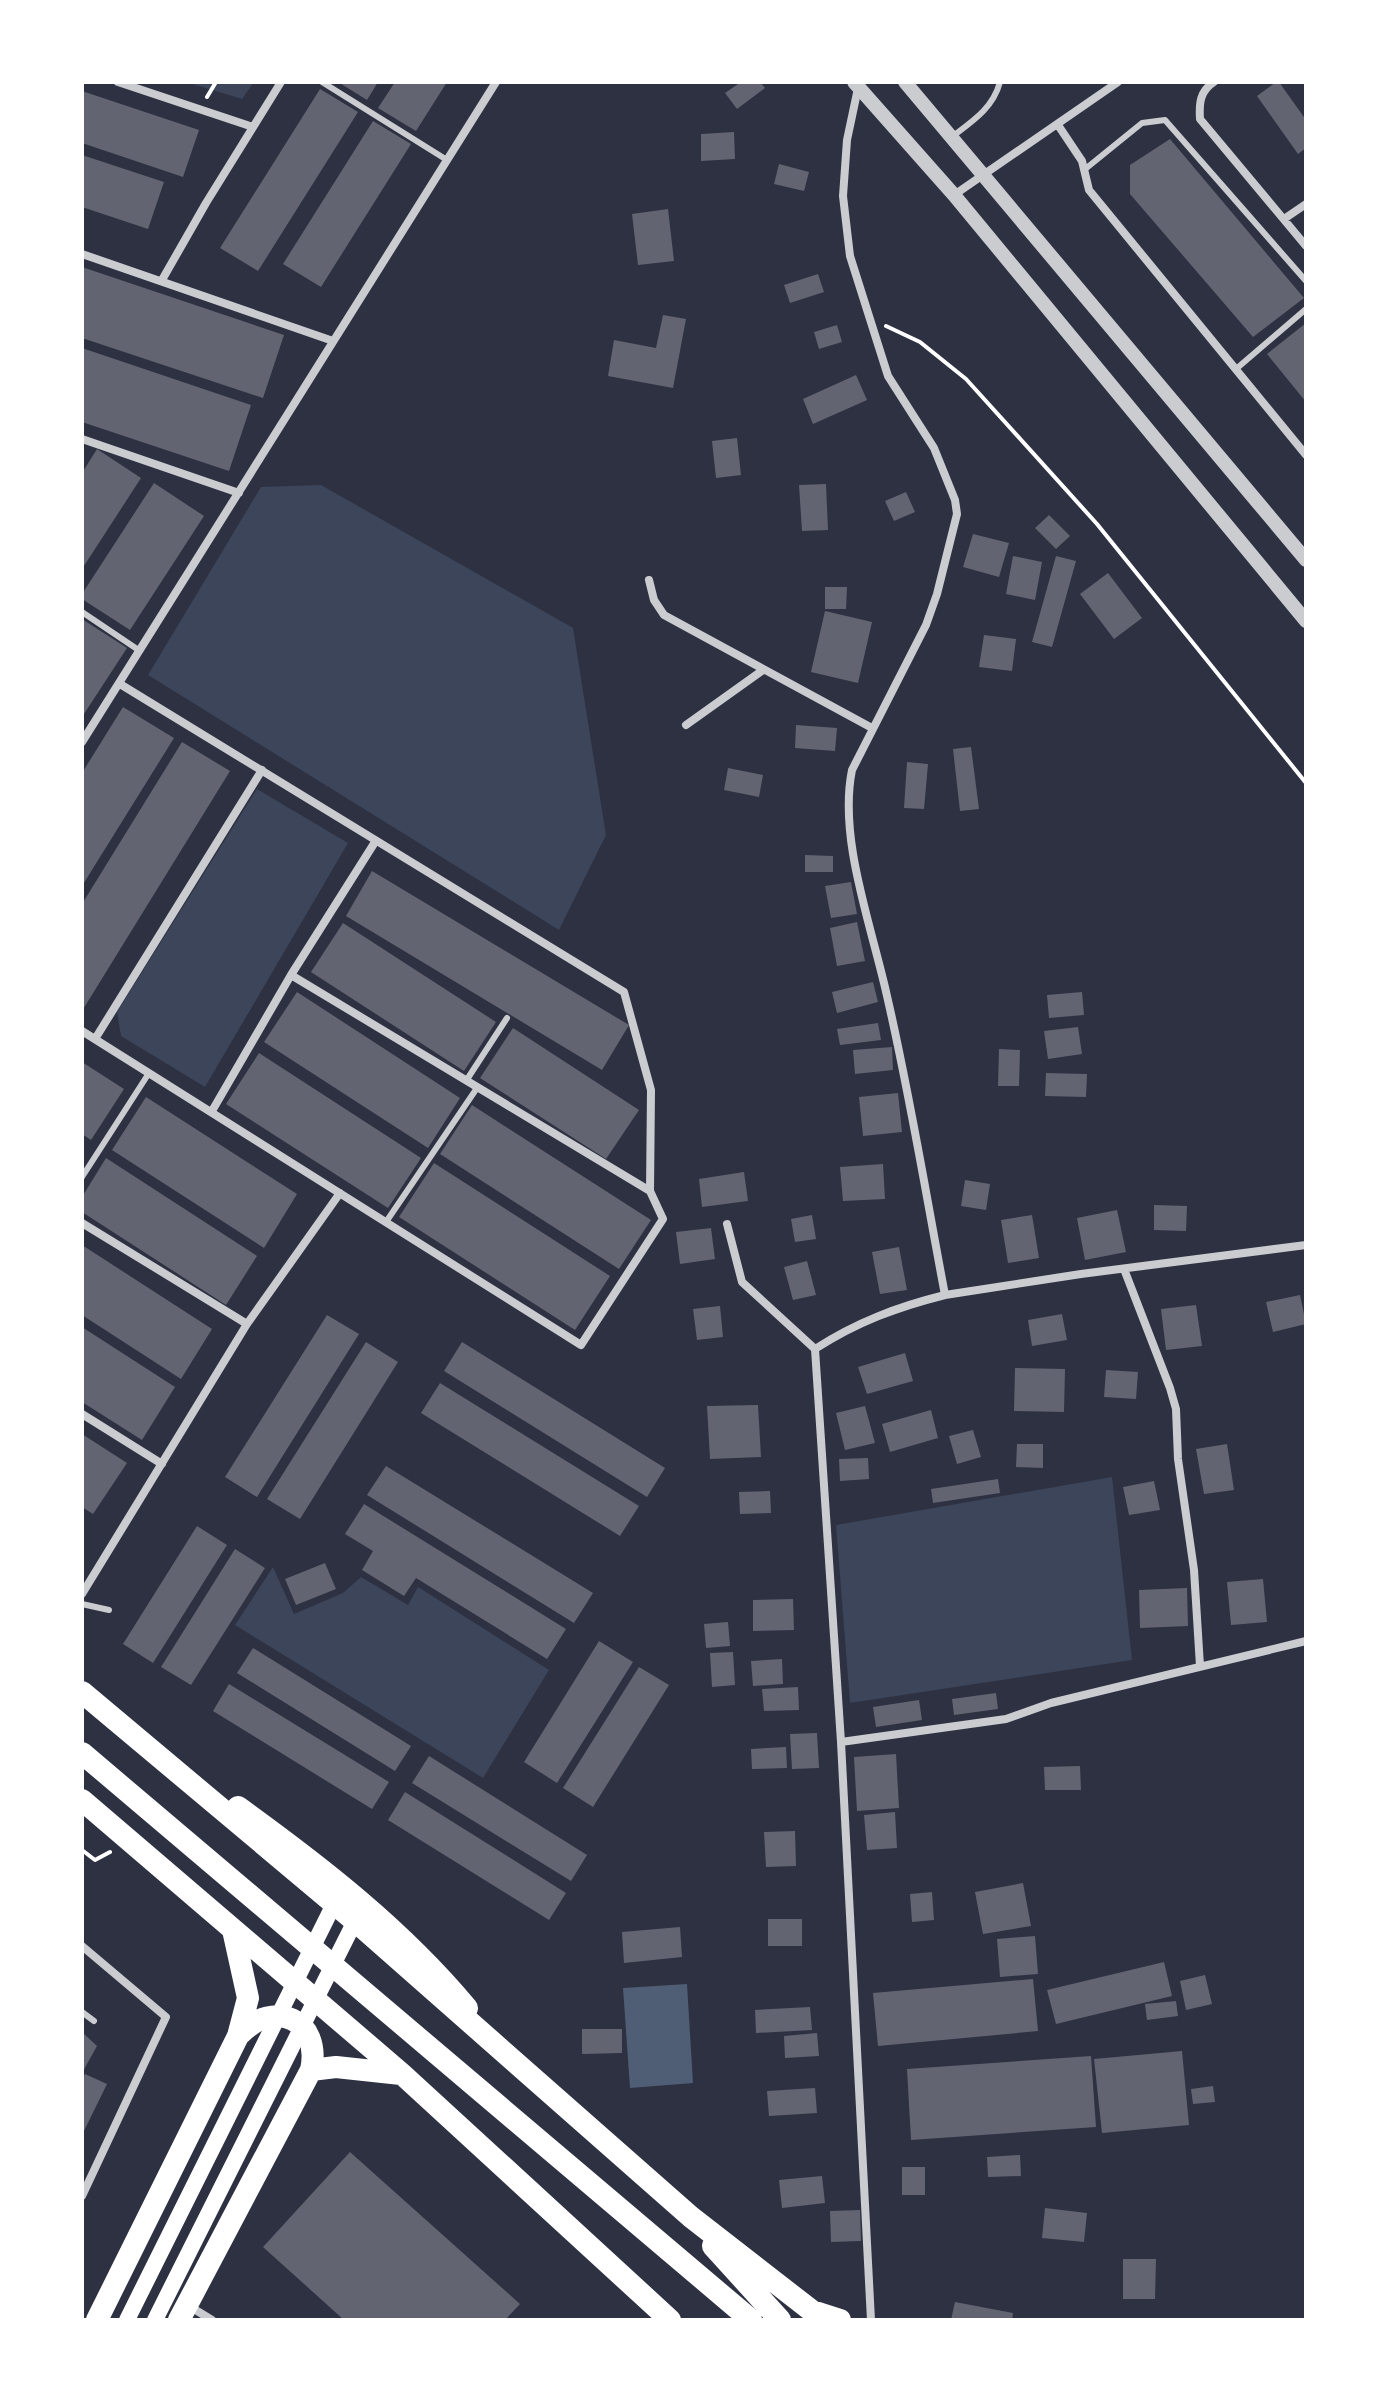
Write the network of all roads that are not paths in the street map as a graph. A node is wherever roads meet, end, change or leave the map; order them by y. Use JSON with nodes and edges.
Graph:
{"nodes":[{"id":1,"x":118,"y":82,"type":"edge"},
{"id":2,"x":281,"y":82,"type":"edge"},
{"id":3,"x":322,"y":82,"type":"edge"},
{"id":4,"x":496,"y":82,"type":"edge"},
{"id":5,"x":905,"y":82,"type":"edge"},
{"id":6,"x":1000,"y":82,"type":"edge"},
{"id":7,"x":1118,"y":82,"type":"edge"},
{"id":8,"x":1214,"y":82,"type":"edge"},
{"id":9,"x":856,"y":84,"type":"edge"},
{"id":10,"x":1058,"y":125,"type":"junction"},
{"id":11,"x":253,"y":127,"type":"junction"},
{"id":12,"x":953,"y":136,"type":"junction"},
{"id":13,"x":447,"y":160,"type":"junction"},
{"id":14,"x":1084,"y":170,"type":"junction"},
{"id":15,"x":984,"y":175,"type":"junction"},
{"id":16,"x":954,"y":195,"type":"junction"},
{"id":17,"x":1306,"y":204,"type":"edge"},
{"id":18,"x":1284,"y":219,"type":"junction"},
{"id":19,"x":1306,"y":246,"type":"edge"},
{"id":20,"x":82,"y":254,"type":"edge"},
{"id":21,"x":162,"y":280,"type":"junction"},
{"id":22,"x":1306,"y":281,"type":"edge"},
{"id":23,"x":1306,"y":309,"type":"edge"},
{"id":24,"x":333,"y":341,"type":"junction"},
{"id":25,"x":1236,"y":369,"type":"junction"},
{"id":26,"x":82,"y":439,"type":"edge"},
{"id":27,"x":1306,"y":455,"type":"edge"},
{"id":28,"x":239,"y":493,"type":"junction"},
{"id":29,"x":1306,"y":560,"type":"edge"},
{"id":30,"x":649,"y":580,"type":"dead end"},
{"id":31,"x":82,"y":612,"type":"edge"},
{"id":32,"x":1306,"y":621,"type":"edge"},
{"id":33,"x":140,"y":651,"type":"junction"},
{"id":34,"x":763,"y":670,"type":"junction"},
{"id":35,"x":120,"y":684,"type":"junction"},
{"id":36,"x":686,"y":725,"type":"dead end"},
{"id":37,"x":872,"y":728,"type":"junction"},
{"id":38,"x":82,"y":742,"type":"edge"},
{"id":39,"x":262,"y":770,"type":"junction"},
{"id":40,"x":375,"y":842,"type":"junction"},
{"id":41,"x":291,"y":975,"type":"junction"},
{"id":42,"x":507,"y":1018,"type":"dead end"},
{"id":43,"x":82,"y":1031,"type":"edge"},
{"id":44,"x":95,"y":1039,"type":"junction"},
{"id":45,"x":149,"y":1073,"type":"junction"},
{"id":46,"x":466,"y":1081,"type":"junction"},
{"id":47,"x":477,"y":1088,"type":"junction"},
{"id":48,"x":212,"y":1111,"type":"junction"},
{"id":49,"x":82,"y":1177,"type":"edge"},
{"id":50,"x":650,"y":1191,"type":"junction"},
{"id":51,"x":340,"y":1193,"type":"junction"},
{"id":52,"x":386,"y":1222,"type":"junction"},
{"id":53,"x":82,"y":1223,"type":"edge"},
{"id":54,"x":727,"y":1224,"type":"dead end"},
{"id":55,"x":1306,"y":1245,"type":"edge"},
{"id":56,"x":1124,"y":1269,"type":"junction"},
{"id":57,"x":945,"y":1295,"type":"junction"},
{"id":58,"x":247,"y":1324,"type":"junction"},
{"id":59,"x":815,"y":1349,"type":"junction"},
{"id":60,"x":82,"y":1414,"type":"edge"},
{"id":61,"x":162,"y":1464,"type":"junction"},
{"id":62,"x":82,"y":1594,"type":"edge"},
{"id":63,"x":82,"y":1604,"type":"edge"},
{"id":64,"x":109,"y":1610,"type":"dead end"},
{"id":65,"x":1306,"y":1641,"type":"edge"},
{"id":66,"x":1200,"y":1666,"type":"junction"},
{"id":67,"x":82,"y":1692,"type":"edge"},
{"id":68,"x":104,"y":1711,"type":"junction"},
{"id":69,"x":841,"y":1742,"type":"junction"},
{"id":70,"x":82,"y":1753,"type":"edge"},
{"id":71,"x":82,"y":1800,"type":"edge"},
{"id":72,"x":334,"y":1904,"type":"junction"},
{"id":73,"x":355,"y":1921,"type":"junction"},
{"id":74,"x":233,"y":1930,"type":"junction"},
{"id":75,"x":82,"y":1946,"type":"edge"},
{"id":76,"x":82,"y":2012,"type":"edge"},
{"id":77,"x":94,"y":2021,"type":"dead end"},
{"id":78,"x":238,"y":2036,"type":"junction"},
{"id":79,"x":506,"y":2055,"type":"junction"},
{"id":80,"x":311,"y":2070,"type":"junction"},
{"id":81,"x":402,"y":2074,"type":"junction"},
{"id":82,"x":82,"y":2196,"type":"edge"},
{"id":83,"x":691,"y":2217,"type":"junction"},
{"id":84,"x":183,"y":2312,"type":"edge"},
{"id":85,"x":97,"y":2320,"type":"edge"},
{"id":86,"x":127,"y":2320,"type":"edge"},
{"id":87,"x":155,"y":2320,"type":"edge"},
{"id":88,"x":212,"y":2320,"type":"edge"},
{"id":89,"x":670,"y":2320,"type":"edge"},
{"id":90,"x":751,"y":2320,"type":"edge"},
{"id":91,"x":780,"y":2320,"type":"edge"},
{"id":92,"x":840,"y":2320,"type":"edge"},
{"id":93,"x":871,"y":2320,"type":"edge"}],
"edges":[{"from":1,"to":11,"type":"street"},
{"from":2,"to":11,"type":"street"},
{"from":3,"to":13,"type":"lane"},
{"from":4,"to":13,"type":"street"},
{"from":5,"to":12,"type":"street"},
{"from":6,"to":12,"type":"lane"},
{"from":7,"to":10,"type":"street"},
{"from":8,"to":18,"type":"street"},
{"from":9,"to":16,"type":"street"},
{"from":9,"to":37,"type":"street"},
{"from":10,"to":14,"type":"street"},
{"from":10,"to":15,"type":"street"},
{"from":11,"to":21,"type":"street"},
{"from":12,"to":15,"type":"street"},
{"from":13,"to":24,"type":"street"},
{"from":14,"to":22,"type":"lane"},
{"from":14,"to":25,"type":"street"},
{"from":15,"to":16,"type":"street"},
{"from":15,"to":29,"type":"street"},
{"from":16,"to":32,"type":"street"},
{"from":17,"to":18,"type":"street"},
{"from":18,"to":19,"type":"street"},
{"from":20,"to":21,"type":"street"},
{"from":21,"to":24,"type":"street"},
{"from":23,"to":25,"type":"lane"},
{"from":24,"to":28,"type":"street"},
{"from":25,"to":27,"type":"street"},
{"from":26,"to":28,"type":"street"},
{"from":28,"to":33,"type":"street"},
{"from":30,"to":34,"type":"street"},
{"from":31,"to":33,"type":"lane"},
{"from":33,"to":35,"type":"street"},
{"from":34,"to":36,"type":"street"},
{"from":34,"to":37,"type":"street"},
{"from":35,"to":38,"type":"street"},
{"from":35,"to":39,"type":"street"},
{"from":37,"to":57,"type":"street"},
{"from":39,"to":40,"type":"street"},
{"from":39,"to":44,"type":"street"},
{"from":40,"to":41,"type":"street"},
{"from":40,"to":50,"type":"street"},
{"from":41,"to":46,"type":"street"},
{"from":41,"to":48,"type":"street"},
{"from":42,"to":46,"type":"lane"},
{"from":43,"to":44,"type":"street"},
{"from":44,"to":45,"type":"street"},
{"from":45,"to":48,"type":"street"},
{"from":45,"to":49,"type":"lane"},
{"from":46,"to":47,"type":"street"},
{"from":47,"to":50,"type":"street"},
{"from":47,"to":52,"type":"lane"},
{"from":48,"to":51,"type":"street"},
{"from":50,"to":52,"type":"street"},
{"from":51,"to":52,"type":"street"},
{"from":51,"to":58,"type":"street"},
{"from":53,"to":58,"type":"street"},
{"from":54,"to":59,"type":"street"},
{"from":55,"to":56,"type":"street"},
{"from":56,"to":57,"type":"street"},
{"from":56,"to":66,"type":"street"},
{"from":57,"to":59,"type":"street"},
{"from":58,"to":61,"type":"street"},
{"from":59,"to":69,"type":"street"},
{"from":60,"to":61,"type":"street"},
{"from":61,"to":62,"type":"street"},
{"from":63,"to":64,"type":"lane"},
{"from":65,"to":66,"type":"street"},
{"from":66,"to":69,"type":"street"},
{"from":67,"to":68,"type":"highway"},
{"from":68,"to":72,"type":"highway"},
{"from":68,"to":79,"type":"highway"},
{"from":69,"to":93,"type":"street"},
{"from":70,"to":90,"type":"highway"},
{"from":71,"to":74,"type":"highway"},
{"from":72,"to":73,"type":"highway"},
{"from":72,"to":86,"type":"main road"},
{"from":73,"to":79,"type":"highway"},
{"from":73,"to":87,"type":"main road"},
{"from":74,"to":78,"type":"highway"},
{"from":74,"to":81,"type":"highway"},
{"from":75,"to":82,"type":"street"},
{"from":76,"to":77,"type":"lane"},
{"from":78,"to":80,"type":"highway"},
{"from":78,"to":85,"type":"highway"},
{"from":79,"to":83,"type":"highway"},
{"from":80,"to":81,"type":"highway"},
{"from":80,"to":84,"type":"highway"},
{"from":81,"to":89,"type":"highway"},
{"from":83,"to":91,"type":"highway"},
{"from":83,"to":92,"type":"highway"},
{"from":84,"to":88,"type":"street"}]}
